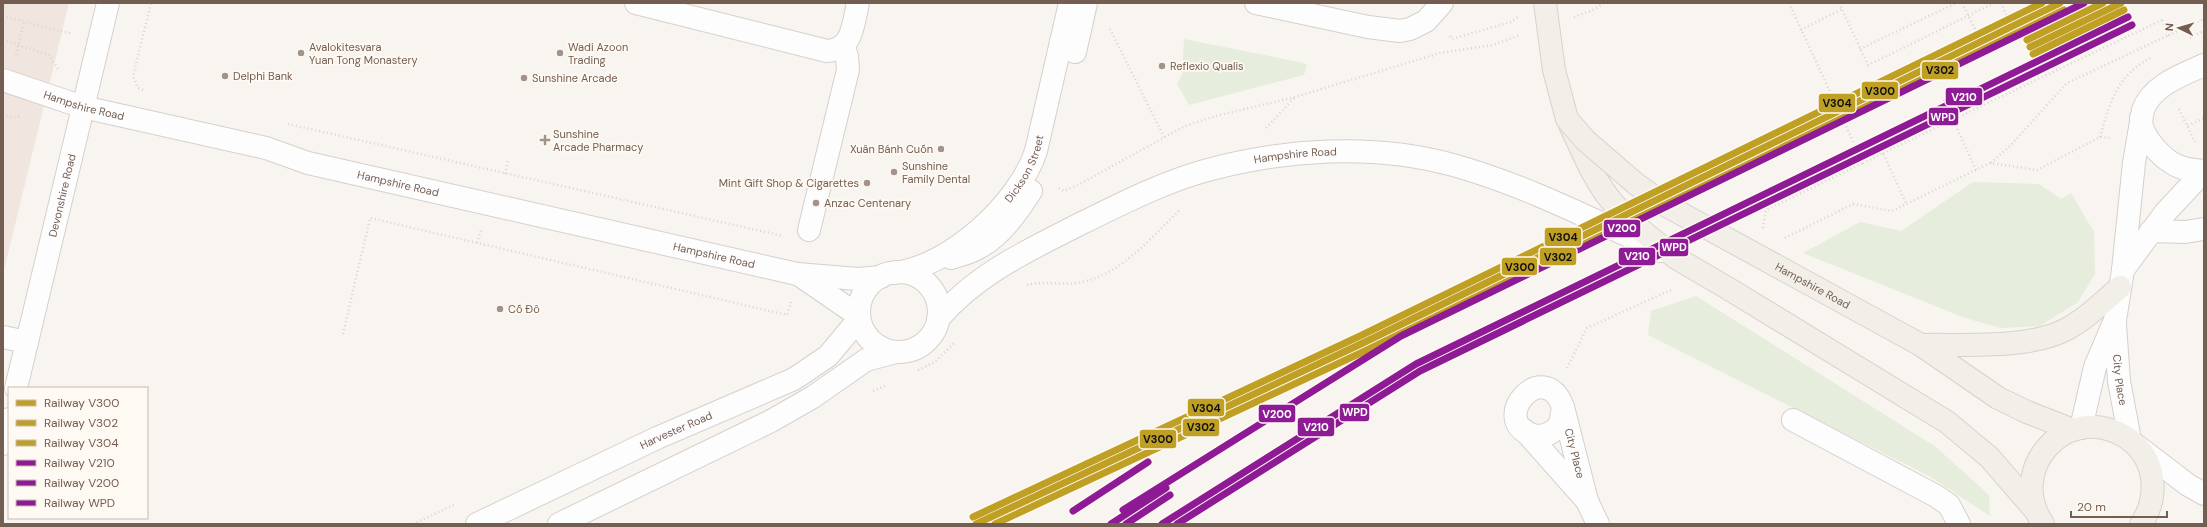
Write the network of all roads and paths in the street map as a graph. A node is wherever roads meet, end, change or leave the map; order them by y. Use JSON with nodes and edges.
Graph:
{"nodes":[{"id":1,"x":108,"y":3,"type":"edge"},
{"id":2,"x":151,"y":3,"type":"edge"},
{"id":3,"x":636,"y":3,"type":"edge"},
{"id":4,"x":858,"y":3,"type":"edge"},
{"id":5,"x":1070,"y":3,"type":"edge"},
{"id":6,"x":1086,"y":3,"type":"edge"},
{"id":7,"x":1256,"y":3,"type":"edge"},
{"id":8,"x":1545,"y":3,"type":"edge"},
{"id":9,"x":1604,"y":3,"type":"edge"},
{"id":10,"x":1789,"y":3,"type":"edge"},
{"id":11,"x":1839,"y":3,"type":"edge"},
{"id":12,"x":1956,"y":3,"type":"edge"},
{"id":13,"x":1962,"y":3,"type":"edge"},
{"id":14,"x":1994,"y":3,"type":"edge"},
{"id":15,"x":2000,"y":3,"type":"edge"},
{"id":16,"x":1437,"y":9,"type":"edge"},
{"id":17,"x":1842,"y":9,"type":"junction"},
{"id":18,"x":1524,"y":14,"type":"dead end"},
{"id":19,"x":3,"y":16,"type":"edge"},
{"id":20,"x":1572,"y":18,"type":"dead end"},
{"id":21,"x":2007,"y":18,"type":"dead end"},
{"id":22,"x":2204,"y":19,"type":"edge"},
{"id":23,"x":24,"y":22,"type":"junction"},
{"id":24,"x":1109,"y":26,"type":"dead end"},
{"id":25,"x":1801,"y":30,"type":"junction"},
{"id":26,"x":1977,"y":33,"type":"dead end"},
{"id":27,"x":73,"y":35,"type":"dead end"},
{"id":28,"x":1521,"y":35,"type":"dead end"},
{"id":29,"x":2169,"y":35,"type":"junction"},
{"id":30,"x":842,"y":47,"type":"junction"},
{"id":31,"x":1860,"y":49,"type":"junction"},
{"id":32,"x":16,"y":57,"type":"dead end"},
{"id":33,"x":2204,"y":65,"type":"edge"},
{"id":34,"x":3,"y":80,"type":"edge"},
{"id":35,"x":144,"y":90,"type":"dead end"},
{"id":36,"x":1295,"y":97,"type":"junction"},
{"id":37,"x":1944,"y":100,"type":"dead end"},
{"id":38,"x":82,"y":106,"type":"junction"},
{"id":39,"x":2141,"y":115,"type":"junction"},
{"id":40,"x":2204,"y":118,"type":"edge"},
{"id":41,"x":1568,"y":119,"type":"junction"},
{"id":42,"x":280,"y":122,"type":"dead end"},
{"id":43,"x":2188,"y":126,"type":"dead end"},
{"id":44,"x":1266,"y":128,"type":"dead end"},
{"id":45,"x":1164,"y":137,"type":"junction"},
{"id":46,"x":2137,"y":142,"type":"junction"},
{"id":47,"x":1884,"y":153,"type":"junction"},
{"id":48,"x":508,"y":160,"type":"dead end"},
{"id":49,"x":1863,"y":163,"type":"junction"},
{"id":50,"x":1990,"y":163,"type":"junction"},
{"id":51,"x":1976,"y":170,"type":"junction"},
{"id":52,"x":2203,"y":171,"type":"edge"},
{"id":53,"x":505,"y":174,"type":"junction"},
{"id":54,"x":1057,"y":188,"type":"dead end"},
{"id":55,"x":1906,"y":203,"type":"junction"},
{"id":56,"x":1181,"y":209,"type":"dead end"},
{"id":57,"x":1766,"y":210,"type":"dead end"},
{"id":58,"x":1892,"y":210,"type":"dead end"},
{"id":59,"x":2204,"y":229,"type":"edge"},
{"id":60,"x":809,"y":230,"type":"dead end"},
{"id":61,"x":2151,"y":231,"type":"junction"},
{"id":62,"x":789,"y":237,"type":"dead end"},
{"id":63,"x":1676,"y":258,"type":"junction"},
{"id":64,"x":925,"y":266,"type":"junction"},
{"id":65,"x":797,"y":274,"type":"junction"},
{"id":66,"x":888,"y":275,"type":"junction"},
{"id":67,"x":2121,"y":278,"type":"junction"},
{"id":68,"x":1024,"y":286,"type":"dead end"},
{"id":69,"x":788,"y":315,"type":"dead end"},
{"id":70,"x":859,"y":317,"type":"junction"},
{"id":71,"x":938,"y":319,"type":"junction"},
{"id":72,"x":2115,"y":320,"type":"junction"},
{"id":73,"x":343,"y":334,"type":"dead end"},
{"id":74,"x":960,"y":336,"type":"dead end"},
{"id":75,"x":3,"y":337,"type":"edge"},
{"id":76,"x":27,"y":342,"type":"junction"},
{"id":77,"x":1921,"y":345,"type":"junction"},
{"id":78,"x":896,"y":352,"type":"junction"},
{"id":79,"x":916,"y":372,"type":"dead end"},
{"id":80,"x":891,"y":383,"type":"dead end"},
{"id":81,"x":16,"y":387,"type":"edge"},
{"id":82,"x":872,"y":392,"type":"dead end"},
{"id":83,"x":1563,"y":407,"type":"junction"},
{"id":84,"x":1793,"y":420,"type":"dead end"},
{"id":85,"x":8,"y":423,"type":"edge"},
{"id":86,"x":1523,"y":429,"type":"junction"},
{"id":87,"x":2077,"y":429,"type":"junction"},
{"id":88,"x":2133,"y":443,"type":"junction"},
{"id":89,"x":3,"y":444,"type":"edge"},
{"id":90,"x":2204,"y":494,"type":"edge"},
{"id":91,"x":1586,"y":501,"type":"junction"},
{"id":92,"x":2039,"y":519,"type":"edge"},
{"id":93,"x":477,"y":524,"type":"edge"},
{"id":94,"x":559,"y":524,"type":"edge"},
{"id":95,"x":1598,"y":524,"type":"edge"},
{"id":96,"x":1959,"y":524,"type":"edge"},
{"id":97,"x":2141,"y":524,"type":"edge"}],
"edges":[{"from":1,"to":38,"type":"street","name":"Devonshire Road"},
{"from":2,"to":35,"type":"path"},
{"from":3,"to":30,"type":"street"},
{"from":4,"to":30,"type":"street"},
{"from":5,"to":64,"type":"street","name":"Dickson Street"},
{"from":6,"to":64,"type":"street"},
{"from":7,"to":16,"type":"street"},
{"from":8,"to":41,"type":"main road","name":"Hampshire Road","bridge":true},
{"from":9,"to":20,"type":"path"},
{"from":10,"to":25,"type":"path"},
{"from":11,"to":17,"type":"path"},
{"from":12,"to":31,"type":"path"},
{"from":13,"to":26,"type":"path"},
{"from":14,"to":31,"type":"path","bridge":true},
{"from":15,"to":21,"type":"path"},
{"from":16,"to":18,"type":"path"},
{"from":17,"to":25,"type":"path"},
{"from":17,"to":31,"type":"path"},
{"from":19,"to":23,"type":"path"},
{"from":22,"to":29,"type":"path"},
{"from":23,"to":27,"type":"path"},
{"from":23,"to":32,"type":"path"},
{"from":24,"to":45,"type":"path"},
{"from":25,"to":49,"type":"path"},
{"from":28,"to":36,"type":"path"},
{"from":29,"to":47,"type":"path","bridge":true},
{"from":29,"to":50,"type":"path"},
{"from":30,"to":60,"type":"street"},
{"from":33,"to":39,"type":"street","name":"City Place"},
{"from":34,"to":38,"type":"street","name":"Hampshire Road"},
{"from":36,"to":44,"type":"path"},
{"from":36,"to":45,"type":"path"},
{"from":37,"to":51,"type":"path"},
{"from":38,"to":65,"type":"street","name":"Hampshire Road"},
{"from":38,"to":76,"type":"street","name":"Devonshire Road"},
{"from":39,"to":46,"type":"street","name":"City Place"},
{"from":39,"to":52,"type":"street"},
{"from":40,"to":43,"type":"path"},
{"from":41,"to":63,"type":"main road","name":"Hampshire Road","bridge":true},
{"from":41,"to":77,"type":"main road","name":"Hampshire Road","bridge":true},
{"from":42,"to":53,"type":"path"},
{"from":45,"to":54,"type":"path"},
{"from":46,"to":50,"type":"path"},
{"from":46,"to":67,"type":"street","name":"City Place"},
{"from":47,"to":49,"type":"path"},
{"from":47,"to":55,"type":"path"},
{"from":48,"to":53,"type":"path"},
{"from":49,"to":57,"type":"path"},
{"from":50,"to":51,"type":"path"},
{"from":51,"to":55,"type":"path"},
{"from":52,"to":61,"type":"street"},
{"from":53,"to":62,"type":"path"},
{"from":55,"to":58,"type":"path"},
{"from":56,"to":68,"type":"path"},
{"from":59,"to":61,"type":"street"},
{"from":61,"to":67,"type":"street"},
{"from":63,"to":71,"type":"street","name":"Hampshire Road"},
{"from":63,"to":92,"type":"main road","name":"Hampshire Road","bridge":true},
{"from":64,"to":66,"type":"street","name":"Dickson Street"},
{"from":65,"to":66,"type":"street","name":"Hampshire Road"},
{"from":65,"to":70,"type":"street","name":"Hampshire Road"},
{"from":66,"to":70,"type":"street"},
{"from":66,"to":71,"type":"street"},
{"from":67,"to":72,"type":"street","name":"City Place"},
{"from":67,"to":77,"type":"main road"},
{"from":69,"to":73,"type":"path"},
{"from":70,"to":78,"type":"street"},
{"from":70,"to":93,"type":"street","name":"Harvester Road"},
{"from":71,"to":78,"type":"street"},
{"from":72,"to":87,"type":"street","name":"City Place"},
{"from":72,"to":88,"type":"street","name":"City Place"},
{"from":74,"to":79,"type":"path"},
{"from":75,"to":76,"type":"street"},
{"from":76,"to":81,"type":"street","name":"Devonshire Road"},
{"from":77,"to":87,"type":"main road","name":"Hampshire Road"},
{"from":78,"to":94,"type":"street"},
{"from":80,"to":82,"type":"path"},
{"from":83,"to":86,"type":"street"},
{"from":83,"to":86,"type":"street"},
{"from":83,"to":91,"type":"street","name":"City Place"},
{"from":84,"to":96,"type":"street"},
{"from":85,"to":89,"type":"street"},
{"from":86,"to":91,"type":"street","name":"City Place"},
{"from":87,"to":88,"type":"main road"},
{"from":87,"to":92,"type":"main road"},
{"from":88,"to":90,"type":"street"},
{"from":88,"to":97,"type":"main road"},
{"from":91,"to":95,"type":"street","name":"City Place"}]}
